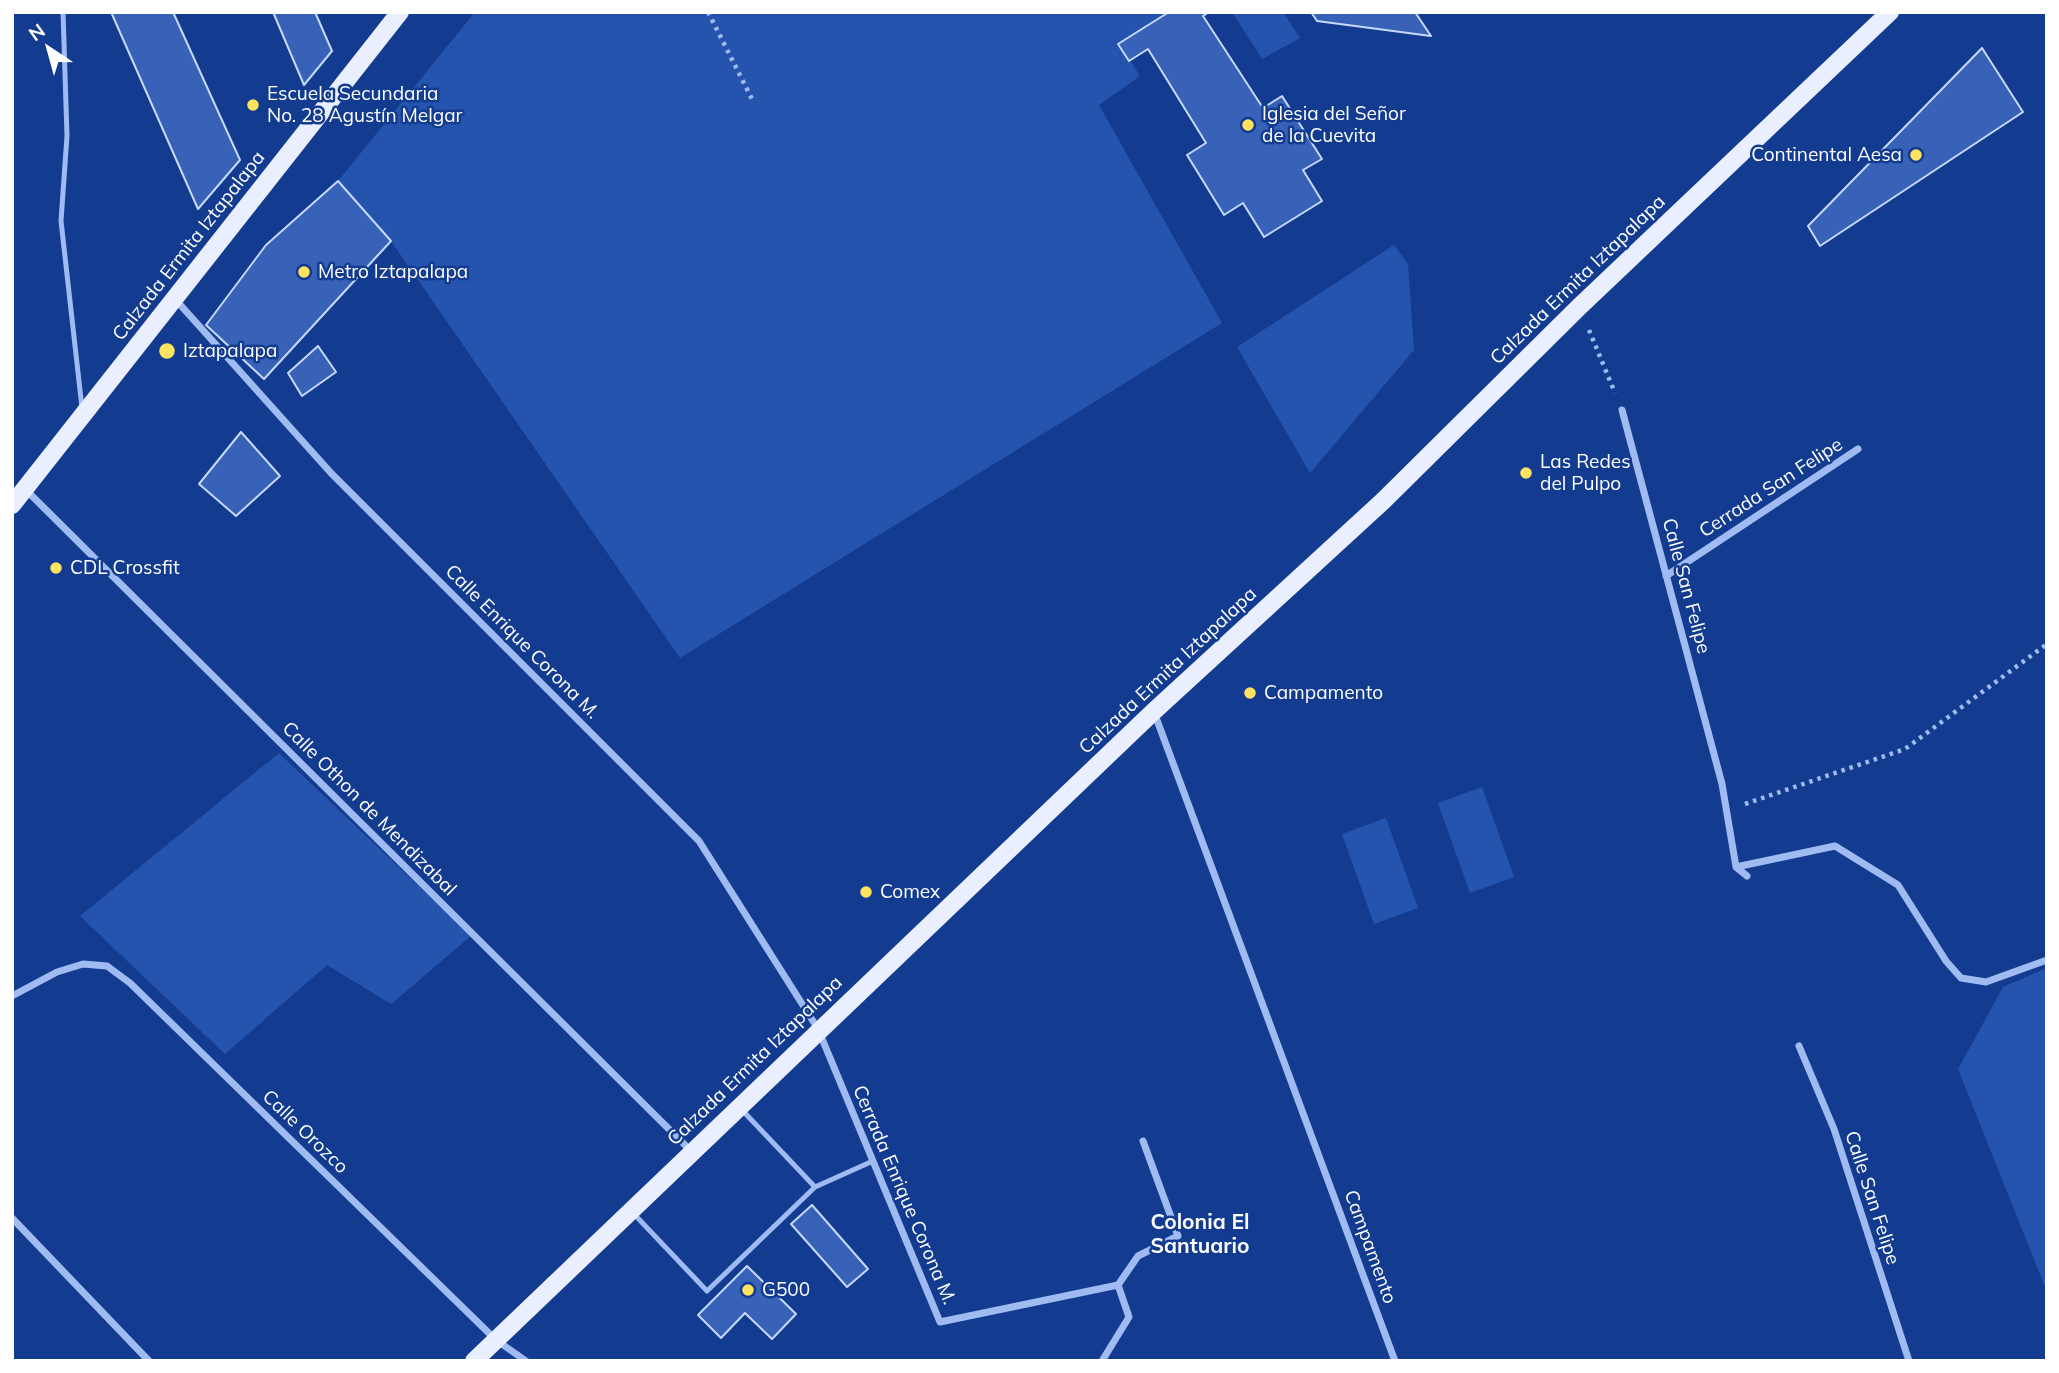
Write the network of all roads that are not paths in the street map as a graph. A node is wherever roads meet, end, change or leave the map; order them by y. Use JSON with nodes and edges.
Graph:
{"nodes":[{"id":1,"x":63,"y":12,"type":"edge"},
{"id":2,"x":400,"y":12,"type":"edge"},
{"id":3,"x":1890,"y":12,"type":"edge"},
{"id":4,"x":174,"y":299,"type":"junction"},
{"id":5,"x":1622,"y":411,"type":"road end"},
{"id":6,"x":83,"y":415,"type":"junction"},
{"id":7,"x":1858,"y":449,"type":"dead end"},
{"id":8,"x":24,"y":489,"type":"junction"},
{"id":9,"x":12,"y":505,"type":"edge"},
{"id":10,"x":1667,"y":576,"type":"junction"},
{"id":11,"x":1153,"y":712,"type":"junction"},
{"id":12,"x":1736,"y":867,"type":"junction"},
{"id":13,"x":1747,"y":876,"type":"dead end"},
{"id":14,"x":2047,"y":960,"type":"edge"},
{"id":15,"x":12,"y":996,"type":"edge"},
{"id":16,"x":818,"y":1029,"type":"junction"},
{"id":17,"x":1799,"y":1046,"type":"dead end"},
{"id":18,"x":739,"y":1106,"type":"junction"},
{"id":19,"x":1143,"y":1141,"type":"dead end"},
{"id":20,"x":691,"y":1152,"type":"junction"},
{"id":21,"x":873,"y":1161,"type":"junction"},
{"id":22,"x":816,"y":1187,"type":"junction"},
{"id":23,"x":631,"y":1210,"type":"junction"},
{"id":24,"x":12,"y":1218,"type":"edge"},
{"id":25,"x":1118,"y":1284,"type":"junction"},
{"id":26,"x":496,"y":1339,"type":"junction"},
{"id":27,"x":149,"y":1361,"type":"edge"},
{"id":28,"x":474,"y":1361,"type":"edge"},
{"id":29,"x":526,"y":1361,"type":"edge"},
{"id":30,"x":1102,"y":1361,"type":"edge"},
{"id":31,"x":1395,"y":1361,"type":"edge"},
{"id":32,"x":1909,"y":1361,"type":"edge"}],
"edges":[{"from":1,"to":6,"type":"lane"},
{"from":2,"to":4,"type":"main road","name":"Calzada Ermita Iztapalapa"},
{"from":3,"to":11,"type":"main road","name":"Calzada Ermita Iztapalapa"},
{"from":4,"to":6,"type":"main road","name":"Calzada Ermita Iztapalapa"},
{"from":4,"to":16,"type":"street","name":"Calle Enrique Corona M."},
{"from":5,"to":10,"type":"street","name":"Calle San Felipe"},
{"from":6,"to":8,"type":"main road","name":"Calzada Ermita Iztapalapa"},
{"from":7,"to":10,"type":"street","name":"Cerrada San Felipe"},
{"from":8,"to":9,"type":"main road","name":"Calzada Ermita Iztapalapa"},
{"from":8,"to":20,"type":"street","name":"Calle Othon de Mendizabal"},
{"from":10,"to":12,"type":"street","name":"Calle San Felipe"},
{"from":11,"to":16,"type":"main road","name":"Calzada Ermita Iztapalapa"},
{"from":11,"to":31,"type":"street","name":"Campamento"},
{"from":12,"to":13,"type":"street"},
{"from":12,"to":14,"type":"street"},
{"from":15,"to":26,"type":"street","name":"Calle Orozco"},
{"from":16,"to":18,"type":"main road","name":"Calzada Ermita Iztapalapa"},
{"from":16,"to":21,"type":"street","name":"Cerrada Enrique Corona M."},
{"from":17,"to":32,"type":"street","name":"Calle San Felipe"},
{"from":18,"to":20,"type":"main road","name":"Calzada Ermita Iztapalapa"},
{"from":18,"to":22,"type":"lane"},
{"from":19,"to":25,"type":"street"},
{"from":20,"to":23,"type":"main road","name":"Calzada Ermita Iztapalapa"},
{"from":21,"to":22,"type":"lane"},
{"from":21,"to":25,"type":"street","name":"Cerrada Enrique Corona M."},
{"from":22,"to":23,"type":"lane"},
{"from":23,"to":26,"type":"main road","name":"Calzada Ermita Iztapalapa"},
{"from":24,"to":27,"type":"street"},
{"from":25,"to":30,"type":"street"},
{"from":26,"to":28,"type":"main road","name":"Calzada Ermita Iztapalapa"},
{"from":26,"to":29,"type":"street","name":"Calle Orozco"}]}
